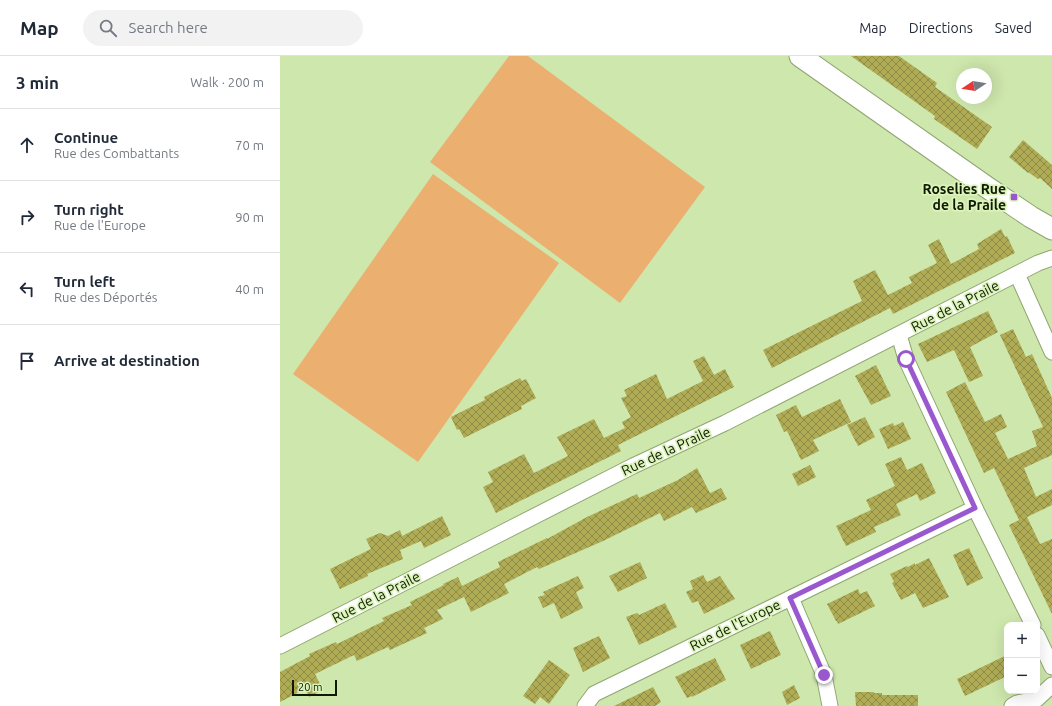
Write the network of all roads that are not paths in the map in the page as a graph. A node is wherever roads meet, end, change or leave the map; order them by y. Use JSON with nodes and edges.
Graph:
{"nodes":[{"id":1,"x":800,"y":56,"type":"edge"},
{"id":2,"x":1052,"y":229,"type":"edge"},
{"id":3,"x":1052,"y":258,"type":"edge"},
{"id":4,"x":1017,"y":274,"type":"junction"},
{"id":5,"x":899,"y":334,"type":"junction"},
{"id":6,"x":1052,"y":352,"type":"edge"},
{"id":7,"x":975,"y":508,"type":"junction"},
{"id":8,"x":790,"y":598,"type":"junction"},
{"id":9,"x":1031,"y":622,"type":"edge"},
{"id":10,"x":1040,"y":640,"type":"edge"},
{"id":11,"x":280,"y":646,"type":"edge"},
{"id":12,"x":1052,"y":666,"type":"edge"},
{"id":13,"x":1052,"y":685,"type":"edge"},
{"id":14,"x":1037,"y":702,"type":"edge"},
{"id":15,"x":586,"y":706,"type":"edge"},
{"id":16,"x":830,"y":706,"type":"edge"},
{"id":17,"x":1012,"y":706,"type":"edge"}],
"edges":[{"from":1,"to":2,"type":"street"},
{"from":3,"to":4,"type":"street","name":"Rue de la Praile"},
{"from":4,"to":5,"type":"street","name":"Rue de la Praile"},
{"from":4,"to":6,"type":"street"},
{"from":5,"to":7,"type":"street"},
{"from":5,"to":11,"type":"street","name":"Rue de la Praile"},
{"from":7,"to":8,"type":"street","name":"Rue de l'Europe"},
{"from":7,"to":9,"type":"street"},
{"from":8,"to":15,"type":"street","name":"Rue de l'Europe"},
{"from":8,"to":16,"type":"street"},
{"from":10,"to":12,"type":"street"},
{"from":13,"to":14,"type":"street"},
{"from":14,"to":17,"type":"street"}]}
